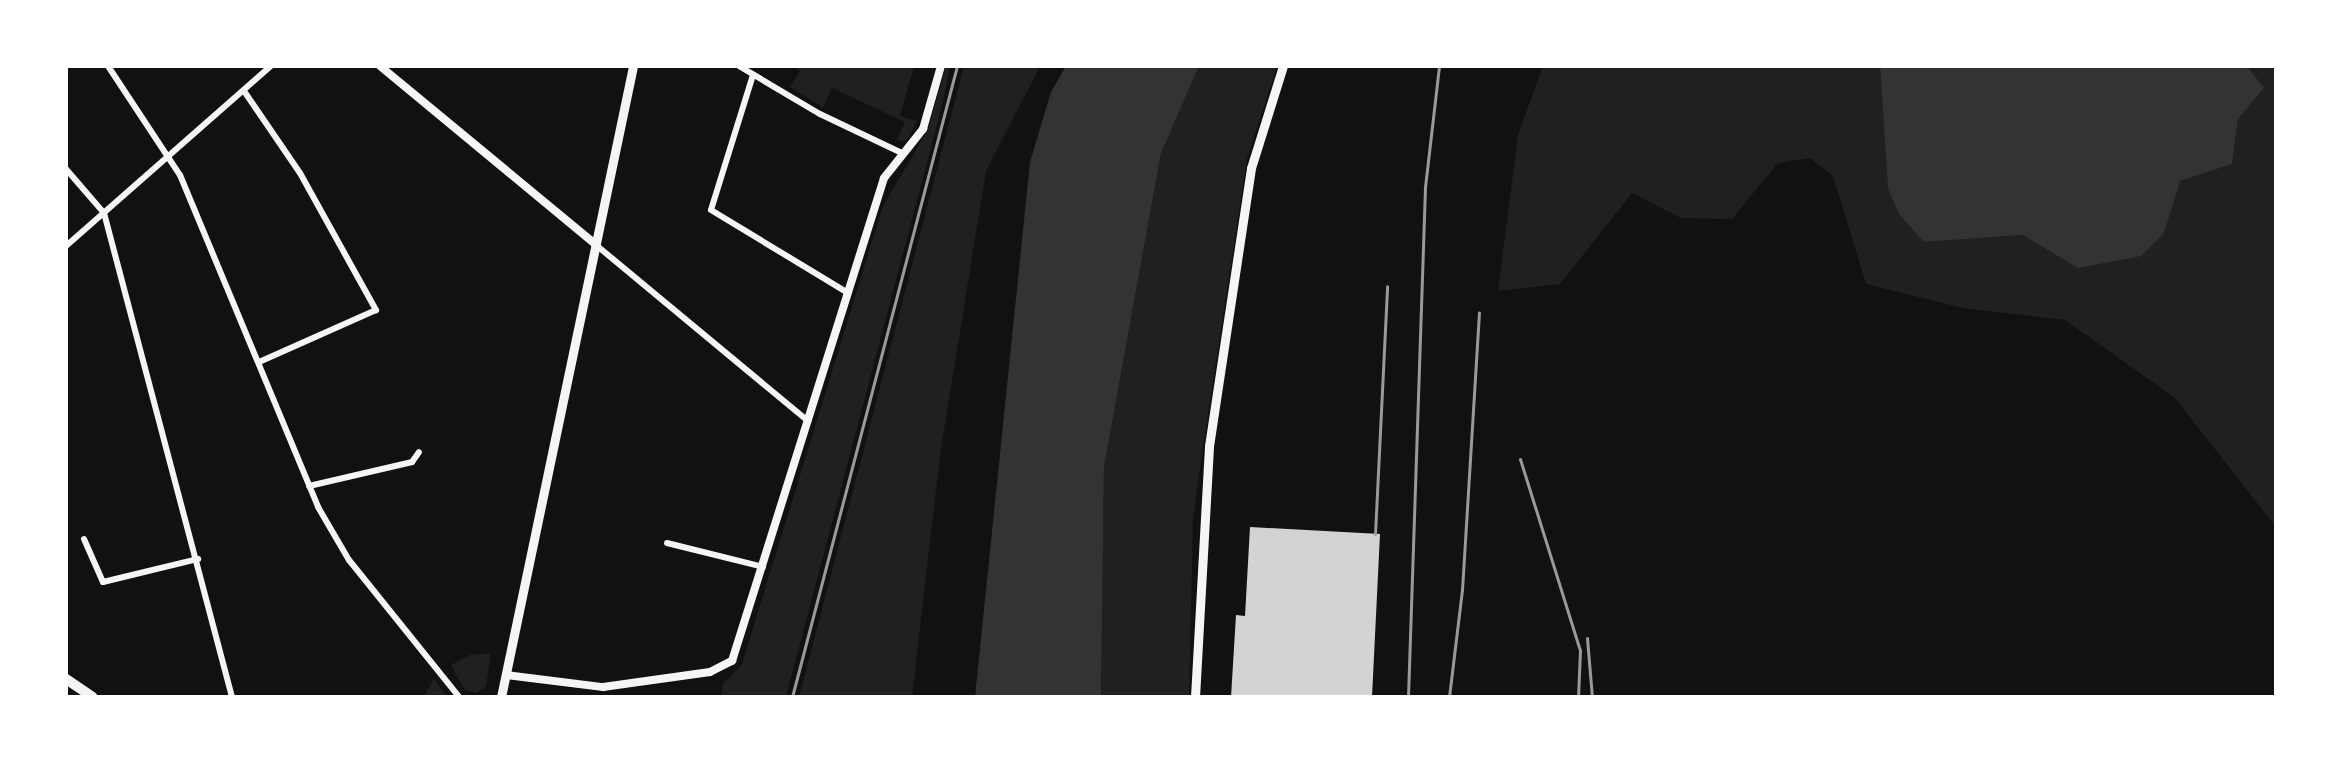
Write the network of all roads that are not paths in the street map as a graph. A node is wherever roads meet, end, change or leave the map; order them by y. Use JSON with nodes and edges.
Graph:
{"nodes":[{"id":1,"x":108,"y":66,"type":"edge"},
{"id":2,"x":271,"y":66,"type":"edge"},
{"id":3,"x":380,"y":66,"type":"edge"},
{"id":4,"x":633,"y":66,"type":"edge"},
{"id":5,"x":739,"y":66,"type":"edge"},
{"id":6,"x":941,"y":66,"type":"edge"},
{"id":7,"x":1283,"y":66,"type":"edge"},
{"id":8,"x":753,"y":75,"type":"junction"},
{"id":9,"x":244,"y":91,"type":"junction"},
{"id":10,"x":168,"y":154,"type":"junction"},
{"id":11,"x":904,"y":154,"type":"junction"},
{"id":12,"x":66,"y":169,"type":"edge"},
{"id":13,"x":104,"y":213,"type":"junction"},
{"id":14,"x":596,"y":245,"type":"junction"},
{"id":15,"x":66,"y":246,"type":"edge"},
{"id":16,"x":848,"y":293,"type":"junction"},
{"id":17,"x":259,"y":362,"type":"junction"},
{"id":18,"x":808,"y":421,"type":"junction"},
{"id":19,"x":419,"y":452,"type":"dead end"},
{"id":20,"x":309,"y":486,"type":"junction"},
{"id":21,"x":84,"y":539,"type":"dead end"},
{"id":22,"x":667,"y":543,"type":"dead end"},
{"id":23,"x":198,"y":559,"type":"junction"},
{"id":24,"x":763,"y":567,"type":"junction"},
{"id":25,"x":506,"y":675,"type":"junction"},
{"id":26,"x":66,"y":679,"type":"edge"},
{"id":27,"x":93,"y":697,"type":"edge"},
{"id":28,"x":232,"y":697,"type":"edge"},
{"id":29,"x":459,"y":697,"type":"edge"},
{"id":30,"x":501,"y":697,"type":"edge"},
{"id":31,"x":1195,"y":697,"type":"edge"}],
"edges":[{"from":1,"to":10,"type":"street"},
{"from":2,"to":9,"type":"street"},
{"from":3,"to":14,"type":"street"},
{"from":4,"to":14,"type":"main road"},
{"from":5,"to":8,"type":"street"},
{"from":6,"to":11,"type":"street"},
{"from":7,"to":31,"type":"main road"},
{"from":8,"to":11,"type":"street"},
{"from":8,"to":16,"type":"street"},
{"from":9,"to":10,"type":"street"},
{"from":9,"to":17,"type":"street"},
{"from":10,"to":13,"type":"street"},
{"from":10,"to":17,"type":"street"},
{"from":11,"to":16,"type":"street"},
{"from":12,"to":13,"type":"street"},
{"from":13,"to":15,"type":"street"},
{"from":13,"to":23,"type":"street"},
{"from":14,"to":18,"type":"street"},
{"from":14,"to":25,"type":"main road"},
{"from":16,"to":18,"type":"street"},
{"from":17,"to":20,"type":"street"},
{"from":18,"to":24,"type":"street"},
{"from":19,"to":20,"type":"street"},
{"from":20,"to":29,"type":"street"},
{"from":21,"to":23,"type":"street"},
{"from":22,"to":24,"type":"street"},
{"from":23,"to":28,"type":"street"},
{"from":24,"to":25,"type":"street"},
{"from":25,"to":30,"type":"main road"},
{"from":26,"to":27,"type":"main road"}]}
